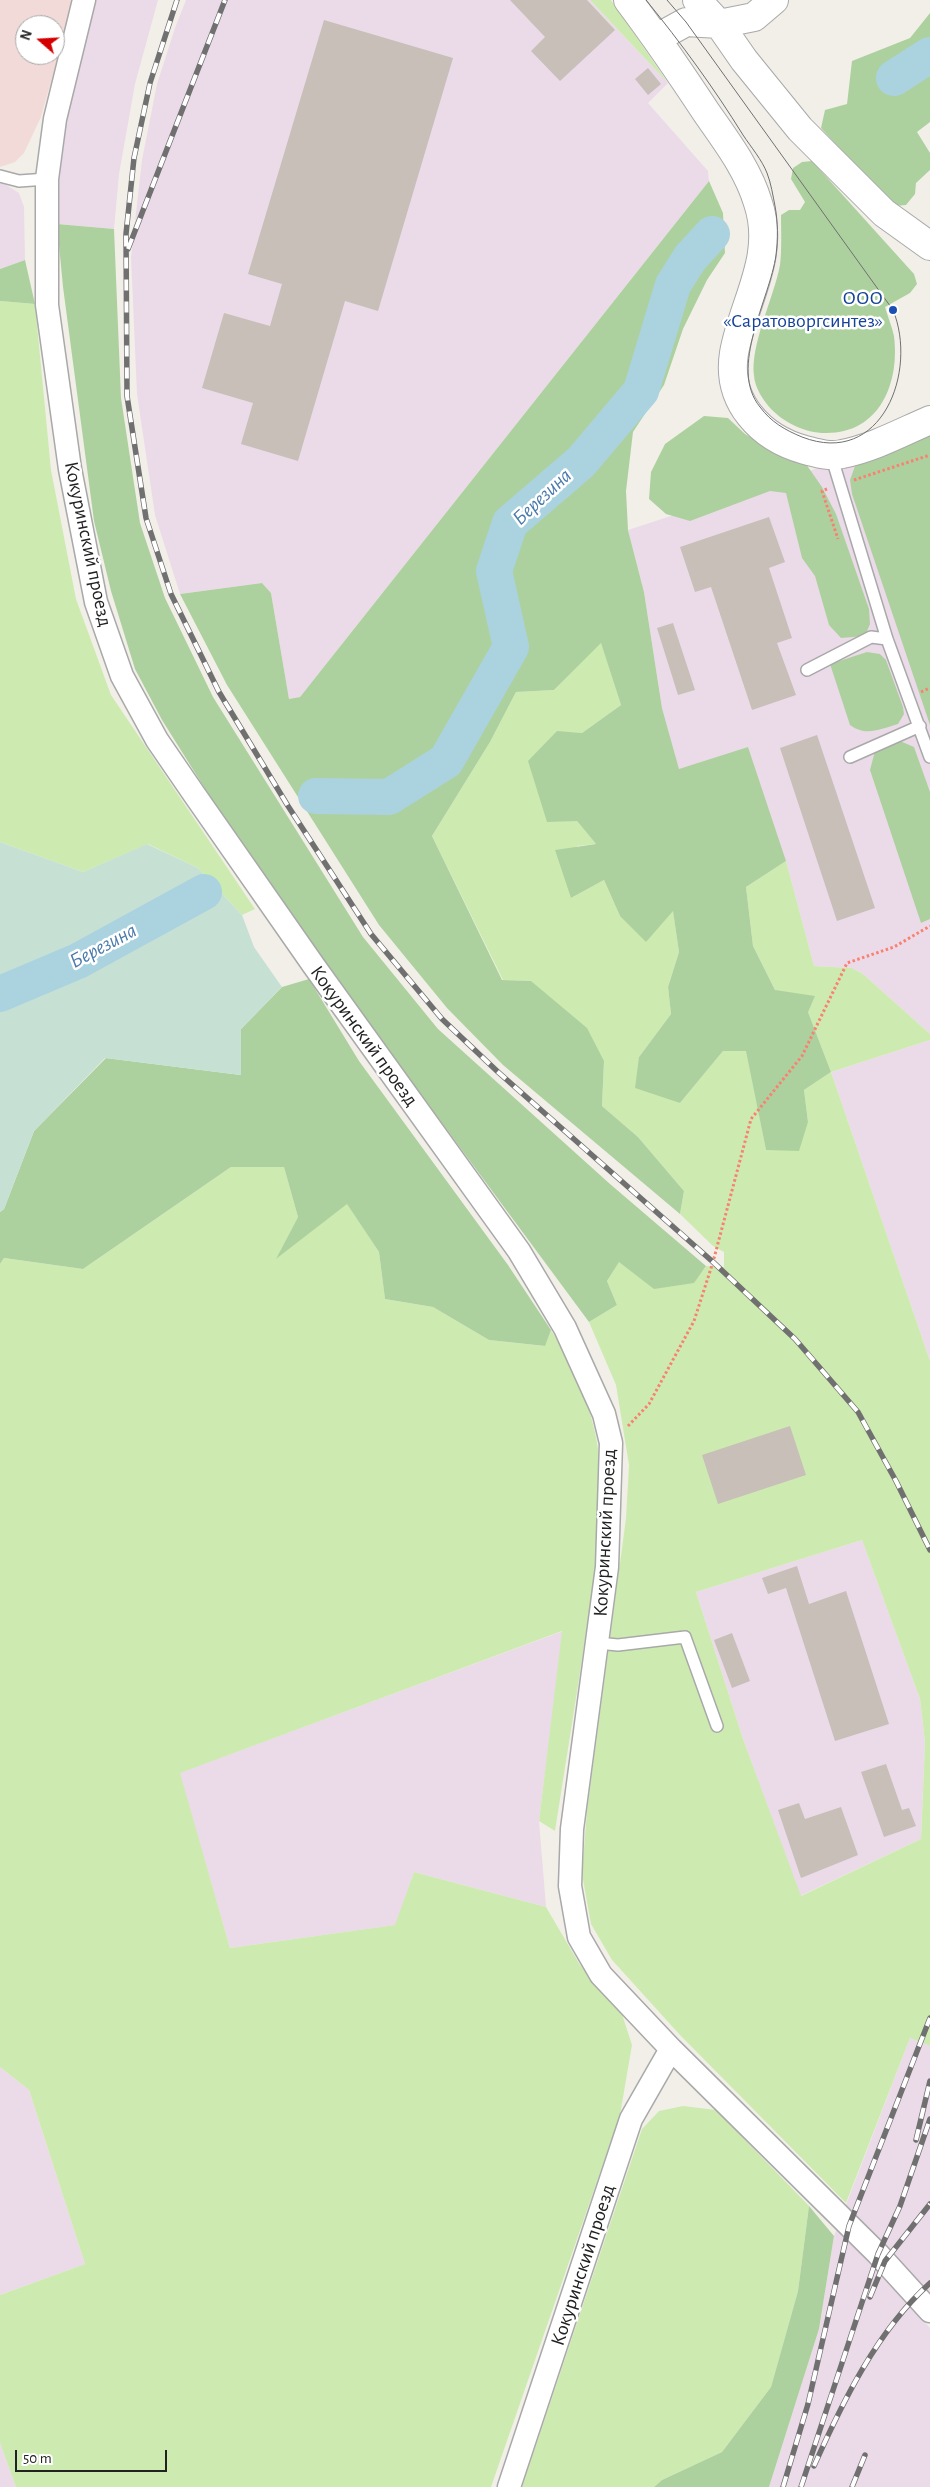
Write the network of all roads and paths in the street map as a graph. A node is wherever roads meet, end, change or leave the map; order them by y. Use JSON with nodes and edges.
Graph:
{"nodes":[{"id":1,"x":84,"y":0,"type":"edge"},
{"id":2,"x":628,"y":0,"type":"edge"},
{"id":3,"x":697,"y":0,"type":"edge"},
{"id":4,"x":774,"y":0,"type":"edge"},
{"id":5,"x":719,"y":24,"type":"junction"},
{"id":6,"x":657,"y":38,"type":"junction"},
{"id":7,"x":0,"y":176,"type":"edge"},
{"id":8,"x":47,"y":180,"type":"junction"},
{"id":9,"x":930,"y":246,"type":"edge"},
{"id":10,"x":930,"y":420,"type":"edge"},
{"id":11,"x":830,"y":455,"type":"junction"},
{"id":12,"x":887,"y":638,"type":"junction"},
{"id":13,"x":807,"y":670,"type":"dead end"},
{"id":14,"x":920,"y":726,"type":"junction"},
{"id":15,"x":850,"y":757,"type":"dead end"},
{"id":16,"x":930,"y":757,"type":"edge"},
{"id":17,"x":930,"y":926,"type":"edge"},
{"id":18,"x":612,"y":1443,"type":"junction"},
{"id":19,"x":598,"y":1643,"type":"junction"},
{"id":20,"x":717,"y":1726,"type":"dead end"},
{"id":21,"x":671,"y":2049,"type":"junction"},
{"id":22,"x":930,"y":2311,"type":"edge"},
{"id":23,"x":509,"y":2487,"type":"edge"}],
"edges":[{"from":1,"to":8,"type":"street","name":"Кокуринский проезд"},
{"from":2,"to":6,"type":"street"},
{"from":3,"to":5,"type":"street"},
{"from":4,"to":5,"type":"street"},
{"from":5,"to":6,"type":"street"},
{"from":5,"to":9,"type":"street"},
{"from":6,"to":11,"type":"street"},
{"from":7,"to":8,"type":"lane"},
{"from":8,"to":18,"type":"street","name":"Кокуринский проезд"},
{"from":10,"to":11,"type":"street"},
{"from":11,"to":12,"type":"lane"},
{"from":12,"to":13,"type":"lane"},
{"from":12,"to":14,"type":"lane"},
{"from":14,"to":15,"type":"lane"},
{"from":14,"to":16,"type":"lane"},
{"from":17,"to":18,"type":"path"},
{"from":18,"to":19,"type":"street","name":"Кокуринский проезд"},
{"from":19,"to":20,"type":"lane"},
{"from":19,"to":21,"type":"street","name":"Кокуринский проезд"},
{"from":21,"to":22,"type":"street","name":"Кокуринский проезд"},
{"from":21,"to":23,"type":"street","name":"Кокуринский проезд"}]}
